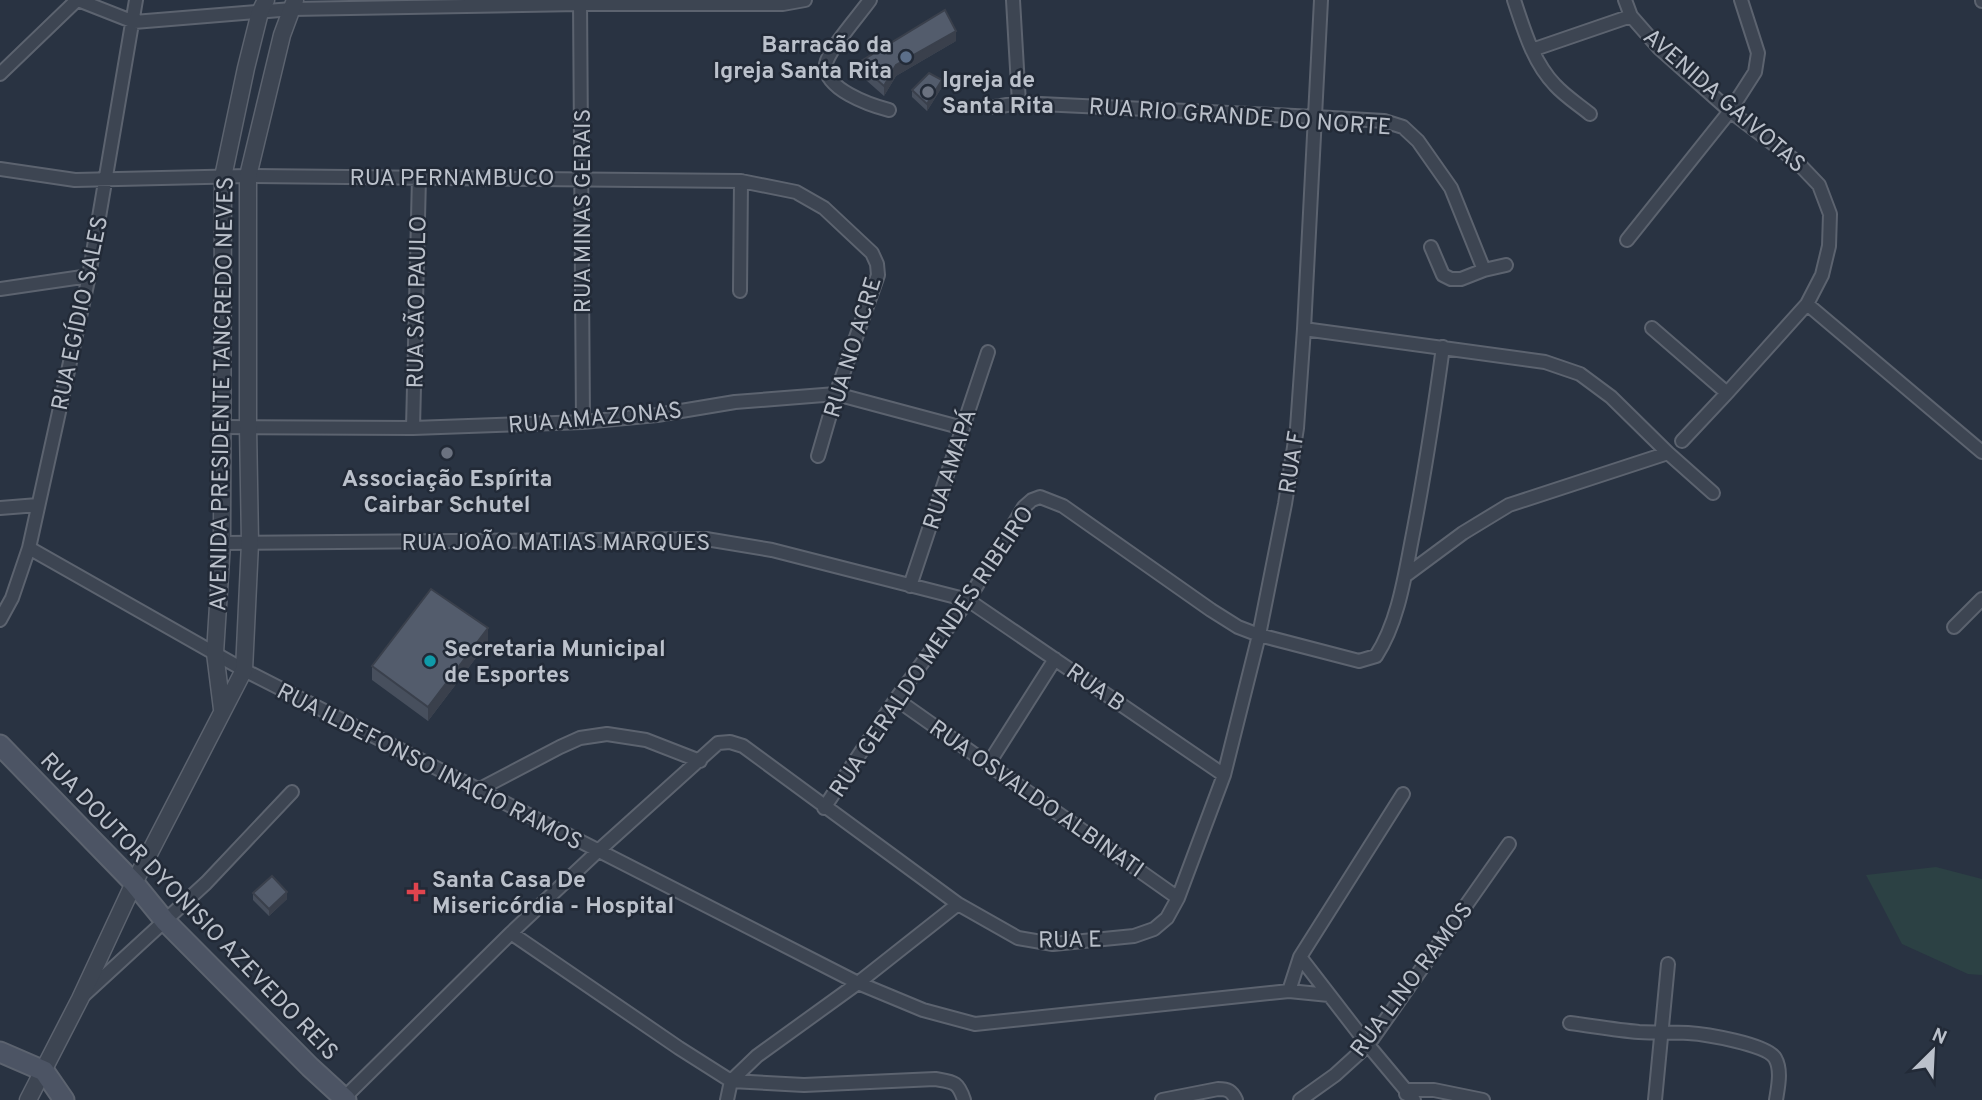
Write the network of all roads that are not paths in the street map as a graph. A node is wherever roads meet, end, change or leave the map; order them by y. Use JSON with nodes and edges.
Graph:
{"nodes":[{"id":1,"x":78,"y":0,"type":"edge"},
{"id":2,"x":136,"y":0,"type":"edge"},
{"id":3,"x":805,"y":0,"type":"edge"},
{"id":4,"x":870,"y":0,"type":"edge"},
{"id":5,"x":1013,"y":0,"type":"edge"},
{"id":6,"x":1321,"y":0,"type":"edge"},
{"id":7,"x":1514,"y":0,"type":"edge"},
{"id":8,"x":1625,"y":0,"type":"edge"},
{"id":9,"x":1741,"y":0,"type":"edge"},
{"id":10,"x":580,"y":2,"type":"edge"},
{"id":11,"x":738,"y":2,"type":"edge"},
{"id":12,"x":293,"y":4,"type":"edge"},
{"id":13,"x":263,"y":6,"type":"edge"},
{"id":14,"x":1631,"y":16,"type":"junction"},
{"id":15,"x":134,"y":22,"type":"junction"},
{"id":16,"x":1532,"y":50,"type":"junction"},
{"id":17,"x":0,"y":74,"type":"edge"},
{"id":18,"x":1019,"y":103,"type":"junction"},
{"id":19,"x":995,"y":107,"type":"dead end"},
{"id":20,"x":889,"y":110,"type":"dead end"},
{"id":21,"x":1730,"y":111,"type":"junction"},
{"id":22,"x":1590,"y":114,"type":"dead end"},
{"id":23,"x":1315,"y":117,"type":"junction"},
{"id":24,"x":0,"y":169,"type":"edge"},
{"id":25,"x":248,"y":176,"type":"junction"},
{"id":26,"x":223,"y":177,"type":"junction"},
{"id":27,"x":419,"y":177,"type":"junction"},
{"id":28,"x":582,"y":178,"type":"junction"},
{"id":29,"x":106,"y":180,"type":"junction"},
{"id":30,"x":741,"y":181,"type":"junction"},
{"id":31,"x":796,"y":192,"type":"joint"},
{"id":32,"x":1627,"y":240,"type":"dead end"},
{"id":33,"x":1431,"y":247,"type":"dead end"},
{"id":34,"x":1506,"y":265,"type":"dead end"},
{"id":35,"x":1484,"y":270,"type":"junction"},
{"id":36,"x":89,"y":276,"type":"junction"},
{"id":37,"x":0,"y":289,"type":"edge"},
{"id":38,"x":740,"y":291,"type":"dead end"},
{"id":39,"x":1807,"y":303,"type":"junction"},
{"id":40,"x":1651,"y":328,"type":"dead end"},
{"id":41,"x":1304,"y":329,"type":"junction"},
{"id":42,"x":1443,"y":347,"type":"junction"},
{"id":43,"x":988,"y":352,"type":"dead end"},
{"id":44,"x":1727,"y":393,"type":"junction"},
{"id":45,"x":836,"y":394,"type":"junction"},
{"id":46,"x":583,"y":422,"type":"junction"},
{"id":47,"x":248,"y":426,"type":"junction"},
{"id":48,"x":222,"y":427,"type":"junction"},
{"id":49,"x":413,"y":428,"type":"junction"},
{"id":50,"x":963,"y":428,"type":"junction"},
{"id":51,"x":1682,"y":441,"type":"dead end"},
{"id":52,"x":1982,"y":452,"type":"edge"},
{"id":53,"x":1668,"y":453,"type":"junction"},
{"id":54,"x":818,"y":456,"type":"dead end"},
{"id":55,"x":1713,"y":493,"type":"dead end"},
{"id":56,"x":38,"y":505,"type":"junction"},
{"id":57,"x":0,"y":508,"type":"edge"},
{"id":58,"x":222,"y":543,"type":"junction"},
{"id":59,"x":250,"y":543,"type":"junction"},
{"id":60,"x":29,"y":548,"type":"junction"},
{"id":61,"x":1405,"y":576,"type":"junction"},
{"id":62,"x":910,"y":586,"type":"junction"},
{"id":63,"x":1982,"y":599,"type":"edge"},
{"id":64,"x":968,"y":600,"type":"junction"},
{"id":65,"x":0,"y":620,"type":"edge"},
{"id":66,"x":1954,"y":627,"type":"dead end"},
{"id":67,"x":1259,"y":635,"type":"junction"},
{"id":68,"x":215,"y":653,"type":"junction"},
{"id":69,"x":1055,"y":659,"type":"junction"},
{"id":70,"x":244,"y":670,"type":"junction"},
{"id":71,"x":897,"y":699,"type":"junction"},
{"id":72,"x":222,"y":709,"type":"junction"},
{"id":73,"x":0,"y":745,"type":"edge"},
{"id":74,"x":700,"y":761,"type":"junction"},
{"id":75,"x":989,"y":763,"type":"junction"},
{"id":76,"x":1224,"y":775,"type":"junction"},
{"id":77,"x":478,"y":790,"type":"junction"},
{"id":78,"x":292,"y":792,"type":"dead end"},
{"id":79,"x":1403,"y":794,"type":"dead end"},
{"id":80,"x":824,"y":808,"type":"junction"},
{"id":81,"x":1509,"y":844,"type":"dead end"},
{"id":82,"x":597,"y":852,"type":"junction"},
{"id":83,"x":134,"y":883,"type":"junction"},
{"id":84,"x":1178,"y":898,"type":"junction"},
{"id":85,"x":958,"y":904,"type":"junction"},
{"id":86,"x":165,"y":921,"type":"junction"},
{"id":87,"x":511,"y":933,"type":"junction"},
{"id":88,"x":1300,"y":957,"type":"junction"},
{"id":89,"x":1668,"y":964,"type":"dead end"},
{"id":90,"x":858,"y":984,"type":"junction"},
{"id":91,"x":1289,"y":991,"type":"junction"},
{"id":92,"x":1329,"y":995,"type":"junction"},
{"id":93,"x":80,"y":999,"type":"junction"},
{"id":94,"x":1570,"y":1023,"type":"dead end"},
{"id":95,"x":1660,"y":1032,"type":"junction"},
{"id":96,"x":1368,"y":1045,"type":"junction"},
{"id":97,"x":0,"y":1052,"type":"edge"},
{"id":98,"x":44,"y":1071,"type":"junction"},
{"id":99,"x":731,"y":1081,"type":"junction"},
{"id":100,"x":1408,"y":1097,"type":"edge"},
{"id":101,"x":345,"y":1099,"type":"edge"},
{"id":102,"x":28,"y":1100,"type":"edge"},
{"id":103,"x":64,"y":1100,"type":"edge"},
{"id":104,"x":727,"y":1100,"type":"edge"},
{"id":105,"x":964,"y":1100,"type":"edge"},
{"id":106,"x":1162,"y":1100,"type":"edge"},
{"id":107,"x":1236,"y":1100,"type":"edge"},
{"id":108,"x":1300,"y":1100,"type":"edge"},
{"id":109,"x":1483,"y":1100,"type":"edge"},
{"id":110,"x":1655,"y":1100,"type":"edge"},
{"id":111,"x":1776,"y":1100,"type":"edge"}],
"edges":[{"from":1,"to":15,"type":"street"},
{"from":1,"to":17,"type":"street"},
{"from":2,"to":15,"type":"street","name":"RUA EGÍDIO SALES"},
{"from":3,"to":11,"type":"street"},
{"from":4,"to":20,"type":"street"},
{"from":5,"to":18,"type":"street"},
{"from":6,"to":23,"type":"street","name":"RUA F"},
{"from":7,"to":16,"type":"street"},
{"from":8,"to":14,"type":"street","name":"AVENIDA GAIVOTAS"},
{"from":9,"to":21,"type":"street"},
{"from":10,"to":11,"type":"street"},
{"from":10,"to":12,"type":"street"},
{"from":10,"to":28,"type":"street","name":"RUA MINAS GERAIS"},
{"from":12,"to":13,"type":"street"},
{"from":12,"to":25,"type":"street","name":"AVENIDA PRESIDENTE TANCREDO NEVES"},
{"from":13,"to":15,"type":"street"},
{"from":13,"to":26,"type":"street","name":"AVENIDA PRESIDENTE TANCREDO NEVES"},
{"from":14,"to":16,"type":"street"},
{"from":14,"to":21,"type":"street","name":"AVENIDA GAIVOTAS"},
{"from":15,"to":29,"type":"street","name":"RUA EGÍDIO SALES"},
{"from":16,"to":22,"type":"street"},
{"from":18,"to":19,"type":"street","name":"RUA RIO GRANDE DO NORTE"},
{"from":18,"to":23,"type":"street","name":"RUA RIO GRANDE DO NORTE"},
{"from":21,"to":32,"type":"street"},
{"from":21,"to":39,"type":"street","name":"AVENIDA GAIVOTAS"},
{"from":23,"to":35,"type":"street","name":"RUA RIO GRANDE DO NORTE"},
{"from":23,"to":41,"type":"street","name":"RUA F"},
{"from":24,"to":29,"type":"street","name":"RUA PERNAMBUCO"},
{"from":25,"to":26,"type":"street","name":"RUA PERNAMBUCO"},
{"from":25,"to":27,"type":"street","name":"RUA PERNAMBUCO"},
{"from":25,"to":47,"type":"street","name":"AVENIDA PRESIDENTE TANCREDO NEVES"},
{"from":26,"to":29,"type":"street","name":"RUA PERNAMBUCO"},
{"from":26,"to":48,"type":"street","name":"AVENIDA PRESIDENTE TANCREDO NEVES"},
{"from":27,"to":28,"type":"street","name":"RUA PERNAMBUCO"},
{"from":27,"to":49,"type":"street","name":"RUA SÃO PAULO"},
{"from":28,"to":30,"type":"street","name":"RUA PERNAMBUCO"},
{"from":28,"to":46,"type":"street","name":"RUA MINAS GERAIS"},
{"from":29,"to":36,"type":"street","name":"RUA EGÍDIO SALES"},
{"from":30,"to":31,"type":"street","name":"RUA PERNAMBUCO"},
{"from":30,"to":38,"type":"street"},
{"from":31,"to":45,"type":"street","name":"RUA NO ACRE"},
{"from":33,"to":35,"type":"street"},
{"from":34,"to":35,"type":"street"},
{"from":36,"to":37,"type":"street"},
{"from":36,"to":56,"type":"street","name":"RUA EGÍDIO SALES"},
{"from":39,"to":44,"type":"street","name":"AVENIDA GAIVOTAS"},
{"from":39,"to":52,"type":"street"},
{"from":40,"to":44,"type":"street"},
{"from":41,"to":42,"type":"street"},
{"from":41,"to":67,"type":"street","name":"RUA F"},
{"from":42,"to":53,"type":"street"},
{"from":42,"to":61,"type":"street"},
{"from":43,"to":50,"type":"street","name":"RUA AMAPÁ"},
{"from":44,"to":51,"type":"street","name":"AVENIDA GAIVOTAS"},
{"from":45,"to":46,"type":"street","name":"RUA AMAZONAS"},
{"from":45,"to":50,"type":"street","name":"RUA AMAZONAS"},
{"from":45,"to":54,"type":"street","name":"RUA NO ACRE"},
{"from":46,"to":49,"type":"street","name":"RUA AMAZONAS"},
{"from":47,"to":48,"type":"street","name":"RUA AMAZONAS"},
{"from":47,"to":49,"type":"street","name":"RUA AMAZONAS"},
{"from":47,"to":59,"type":"street","name":"AVENIDA PRESIDENTE TANCREDO NEVES"},
{"from":48,"to":58,"type":"street","name":"AVENIDA PRESIDENTE TANCREDO NEVES"},
{"from":50,"to":62,"type":"street","name":"RUA AMAPÁ"},
{"from":53,"to":55,"type":"street"},
{"from":53,"to":61,"type":"street"},
{"from":56,"to":57,"type":"street"},
{"from":56,"to":60,"type":"street","name":"RUA EGÍDIO SALES"},
{"from":58,"to":59,"type":"street","name":"RUA JOÃO MATIAS MARQUES"},
{"from":58,"to":68,"type":"street","name":"AVENIDA PRESIDENTE TANCREDO NEVES"},
{"from":59,"to":62,"type":"street","name":"RUA JOÃO MATIAS MARQUES"},
{"from":59,"to":70,"type":"street","name":"AVENIDA PRESIDENTE TANCREDO NEVES"},
{"from":60,"to":65,"type":"street","name":"RUA EGÍDIO SALES"},
{"from":60,"to":68,"type":"street","name":"RUA ILDEFONSO INACIO RAMOS"},
{"from":61,"to":67,"type":"street"},
{"from":62,"to":64,"type":"street","name":"RUA JOÃO MATIAS MARQUES"},
{"from":63,"to":66,"type":"street"},
{"from":64,"to":67,"type":"street","name":"RUA GERALDO MENDES RIBEIRO"},
{"from":64,"to":69,"type":"street","name":"RUA B"},
{"from":64,"to":71,"type":"street","name":"RUA GERALDO MENDES RIBEIRO"},
{"from":67,"to":76,"type":"street","name":"RUA E"},
{"from":68,"to":70,"type":"street","name":"RUA ILDEFONSO INACIO RAMOS"},
{"from":68,"to":72,"type":"street","name":"AVENIDA PRESIDENTE TANCREDO NEVES"},
{"from":69,"to":75,"type":"street"},
{"from":69,"to":76,"type":"street","name":"RUA B"},
{"from":70,"to":72,"type":"street"},
{"from":70,"to":77,"type":"street","name":"RUA ILDEFONSO INACIO RAMOS"},
{"from":71,"to":75,"type":"street","name":"RUA OSVALDO ALBINATI"},
{"from":71,"to":80,"type":"street","name":"RUA GERALDO MENDES RIBEIRO"},
{"from":72,"to":83,"type":"street"},
{"from":73,"to":83,"type":"main road","name":"RUA DOUTOR DYONISIO AZEVEDO REIS"},
{"from":74,"to":77,"type":"street"},
{"from":74,"to":80,"type":"street","name":"RUA E"},
{"from":74,"to":82,"type":"street"},
{"from":75,"to":84,"type":"street","name":"RUA OSVALDO ALBINATI"},
{"from":76,"to":84,"type":"street","name":"RUA E"},
{"from":77,"to":82,"type":"street","name":"RUA ILDEFONSO INACIO RAMOS"},
{"from":78,"to":86,"type":"street"},
{"from":79,"to":88,"type":"street"},
{"from":80,"to":85,"type":"street","name":"RUA E"},
{"from":81,"to":96,"type":"street","name":"RUA LINO RAMOS"},
{"from":82,"to":87,"type":"street"},
{"from":82,"to":90,"type":"street","name":"RUA ILDEFONSO INACIO RAMOS"},
{"from":83,"to":86,"type":"main road","name":"RUA DOUTOR DYONISIO AZEVEDO REIS"},
{"from":83,"to":93,"type":"street"},
{"from":84,"to":85,"type":"street","name":"RUA E"},
{"from":85,"to":90,"type":"street"},
{"from":86,"to":93,"type":"street"},
{"from":86,"to":101,"type":"main road","name":"RUA DOUTOR DYONISIO AZEVEDO REIS"},
{"from":87,"to":99,"type":"street"},
{"from":87,"to":101,"type":"street"},
{"from":88,"to":91,"type":"street"},
{"from":88,"to":92,"type":"street"},
{"from":89,"to":95,"type":"street"},
{"from":90,"to":91,"type":"street","name":"RUA ILDEFONSO INACIO RAMOS"},
{"from":90,"to":99,"type":"street"},
{"from":91,"to":92,"type":"street","name":"RUA ILDEFONSO INACIO RAMOS"},
{"from":92,"to":96,"type":"street"},
{"from":93,"to":98,"type":"street"},
{"from":94,"to":95,"type":"street"},
{"from":95,"to":110,"type":"street"},
{"from":95,"to":111,"type":"street"},
{"from":96,"to":100,"type":"street"},
{"from":96,"to":108,"type":"street","name":"RUA LINO RAMOS"},
{"from":97,"to":98,"type":"main road"},
{"from":98,"to":102,"type":"street"},
{"from":98,"to":103,"type":"main road"},
{"from":99,"to":104,"type":"street"},
{"from":99,"to":105,"type":"street"},
{"from":100,"to":109,"type":"street"},
{"from":106,"to":107,"type":"street"}]}
